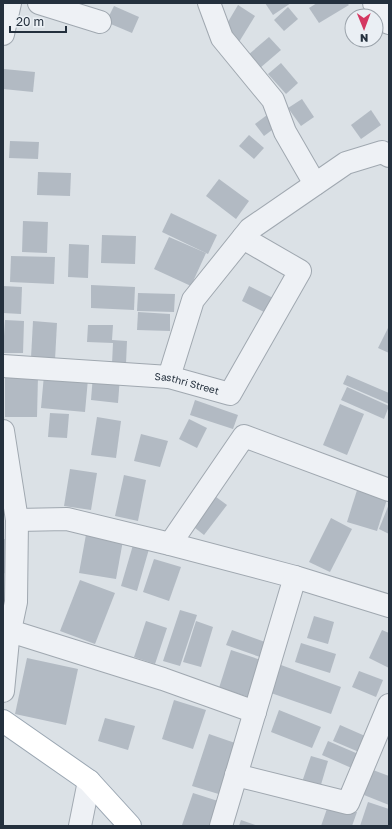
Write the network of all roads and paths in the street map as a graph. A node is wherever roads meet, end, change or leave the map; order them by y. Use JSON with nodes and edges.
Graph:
{"nodes":[{"id":1,"x":10,"y":3,"type":"edge"},
{"id":2,"x":39,"y":3,"type":"edge"},
{"id":3,"x":209,"y":3,"type":"edge"},
{"id":4,"x":374,"y":3,"type":"edge"},
{"id":5,"x":100,"y":22,"type":"dead end"},
{"id":6,"x":389,"y":23,"type":"edge"},
{"id":7,"x":3,"y":34,"type":"edge"},
{"id":8,"x":389,"y":156,"type":"edge"},
{"id":9,"x":315,"y":184,"type":"junction"},
{"id":10,"x":243,"y":238,"type":"junction"},
{"id":11,"x":3,"y":366,"type":"edge"},
{"id":12,"x":169,"y":377,"type":"junction"},
{"id":13,"x":3,"y":431,"type":"edge"},
{"id":14,"x":389,"y":490,"type":"edge"},
{"id":15,"x":17,"y":520,"type":"junction"},
{"id":16,"x":170,"y":544,"type":"junction"},
{"id":17,"x":295,"y":577,"type":"junction"},
{"id":18,"x":389,"y":606,"type":"edge"},
{"id":19,"x":10,"y":631,"type":"junction"},
{"id":20,"x":3,"y":691,"type":"edge"},
{"id":21,"x":389,"y":705,"type":"edge"},
{"id":22,"x":255,"y":712,"type":"junction"},
{"id":23,"x":3,"y":721,"type":"edge"},
{"id":24,"x":236,"y":775,"type":"junction"},
{"id":25,"x":88,"y":781,"type":"junction"},
{"id":26,"x":80,"y":826,"type":"edge"},
{"id":27,"x":130,"y":826,"type":"edge"},
{"id":28,"x":221,"y":826,"type":"edge"}],
"edges":[{"from":1,"to":7,"type":"street"},
{"from":2,"to":5,"type":"street"},
{"from":3,"to":9,"type":"street"},
{"from":4,"to":6,"type":"street"},
{"from":8,"to":9,"type":"street"},
{"from":9,"to":10,"type":"street"},
{"from":10,"to":12,"type":"street"},
{"from":10,"to":12,"type":"street","name":"Sasthri Street"},
{"from":11,"to":12,"type":"street","name":"Sasthri Street"},
{"from":13,"to":15,"type":"street"},
{"from":14,"to":16,"type":"street"},
{"from":15,"to":16,"type":"street"},
{"from":15,"to":19,"type":"street"},
{"from":16,"to":17,"type":"street"},
{"from":17,"to":18,"type":"street"},
{"from":17,"to":22,"type":"street"},
{"from":19,"to":20,"type":"street"},
{"from":19,"to":22,"type":"street"},
{"from":21,"to":24,"type":"street"},
{"from":22,"to":24,"type":"street"},
{"from":23,"to":25,"type":"main road"},
{"from":24,"to":28,"type":"street"},
{"from":25,"to":26,"type":"street"},
{"from":25,"to":27,"type":"main road"}]}
